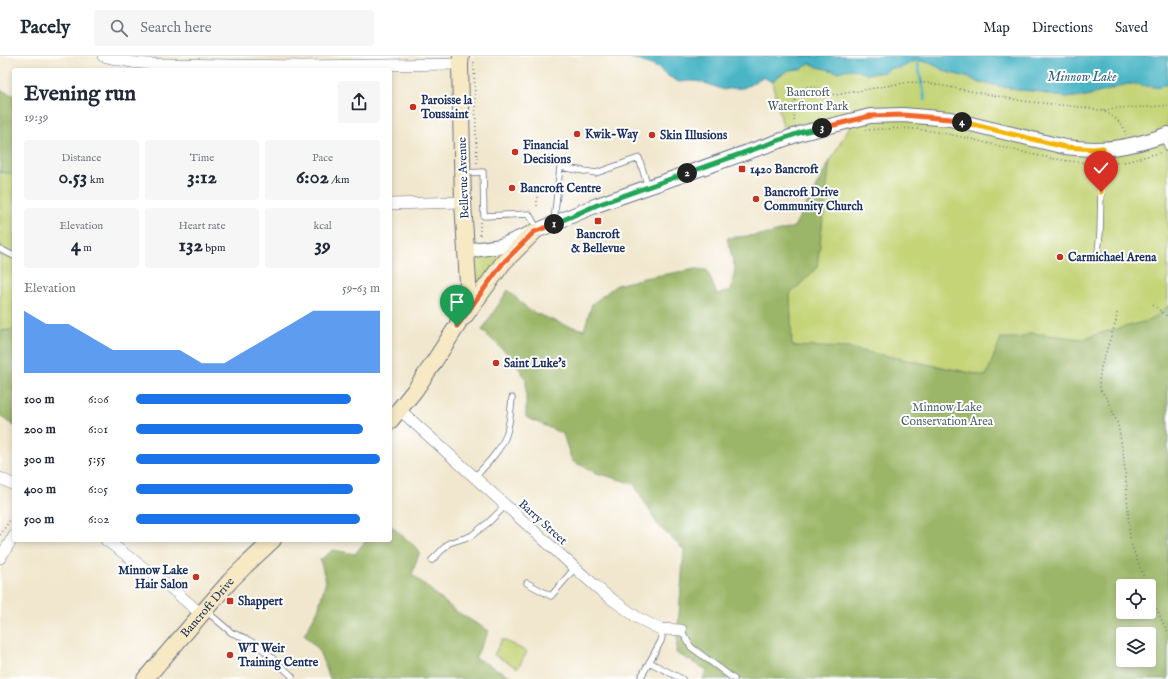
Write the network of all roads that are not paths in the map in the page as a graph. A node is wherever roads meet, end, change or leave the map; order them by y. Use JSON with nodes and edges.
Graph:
{"nodes":[{"id":1,"x":103,"y":56,"type":"edge"},
{"id":2,"x":460,"y":60,"type":"edge"},
{"id":3,"x":1167,"y":142,"type":"edge"},
{"id":4,"x":1103,"y":148,"type":"junction"},
{"id":5,"x":462,"y":173,"type":"junction"},
{"id":6,"x":648,"y":187,"type":"junction"},
{"id":7,"x":463,"y":202,"type":"junction"},
{"id":8,"x":392,"y":204,"type":"edge"},
{"id":9,"x":554,"y":224,"type":"junction"},
{"id":10,"x":536,"y":232,"type":"junction"},
{"id":11,"x":0,"y":249,"type":"edge"},
{"id":12,"x":466,"y":251,"type":"junction"},
{"id":13,"x":1098,"y":252,"type":"dead end"},
{"id":14,"x":12,"y":255,"type":"edge"},
{"id":15,"x":457,"y":326,"type":"junction"},
{"id":16,"x":512,"y":398,"type":"dead end"},
{"id":17,"x":395,"y":415,"type":"edge"},
{"id":18,"x":475,"y":477,"type":"junction"},
{"id":19,"x":0,"y":478,"type":"edge"},
{"id":20,"x":12,"y":484,"type":"edge"},
{"id":21,"x":506,"y":505,"type":"junction"},
{"id":22,"x":12,"y":539,"type":"edge"},
{"id":23,"x":109,"y":542,"type":"edge"},
{"id":24,"x":271,"y":542,"type":"edge"},
{"id":25,"x":0,"y":558,"type":"edge"},
{"id":26,"x":432,"y":560,"type":"dead end"},
{"id":27,"x":575,"y":568,"type":"junction"},
{"id":28,"x":527,"y":583,"type":"dead end"},
{"id":29,"x":202,"y":612,"type":"junction"},
{"id":30,"x":660,"y":629,"type":"junction"},
{"id":31,"x":681,"y":630,"type":"joint"},
{"id":32,"x":650,"y":662,"type":"junction"},
{"id":33,"x":292,"y":676,"type":"dead end"},
{"id":34,"x":145,"y":679,"type":"edge"},
{"id":35,"x":640,"y":679,"type":"edge"},
{"id":36,"x":682,"y":679,"type":"edge"},
{"id":37,"x":734,"y":679,"type":"edge"}],
"edges":[{"from":1,"to":2,"type":"street"},
{"from":2,"to":5,"type":"main road","name":"Bellevue Avenue"},
{"from":3,"to":4,"type":"street"},
{"from":4,"to":6,"type":"street"},
{"from":4,"to":13,"type":"lane"},
{"from":5,"to":7,"type":"main road","name":"Bellevue Avenue"},
{"from":5,"to":10,"type":"lane"},
{"from":6,"to":9,"type":"street"},
{"from":6,"to":9,"type":"lane"},
{"from":7,"to":8,"type":"street"},
{"from":7,"to":12,"type":"main road","name":"Bellevue Avenue"},
{"from":9,"to":10,"type":"street"},
{"from":10,"to":12,"type":"street"},
{"from":10,"to":15,"type":"main road"},
{"from":11,"to":14,"type":"lane"},
{"from":12,"to":15,"type":"main road"},
{"from":15,"to":17,"type":"main road"},
{"from":16,"to":18,"type":"lane"},
{"from":17,"to":18,"type":"street","name":"Barry Street"},
{"from":18,"to":21,"type":"street","name":"Barry Street"},
{"from":19,"to":20,"type":"street"},
{"from":21,"to":26,"type":"lane"},
{"from":21,"to":27,"type":"street","name":"Barry Street"},
{"from":22,"to":25,"type":"street"},
{"from":23,"to":29,"type":"street"},
{"from":24,"to":29,"type":"main road","name":"Bancroft Drive"},
{"from":27,"to":28,"type":"lane"},
{"from":27,"to":30,"type":"street","name":"Barry Street"},
{"from":29,"to":33,"type":"lane"},
{"from":29,"to":34,"type":"main road","name":"Bancroft Drive"},
{"from":30,"to":31,"type":"street","name":"Barry Street"},
{"from":30,"to":32,"type":"lane"},
{"from":31,"to":37,"type":"lane"},
{"from":32,"to":35,"type":"lane"},
{"from":32,"to":36,"type":"lane"}]}
